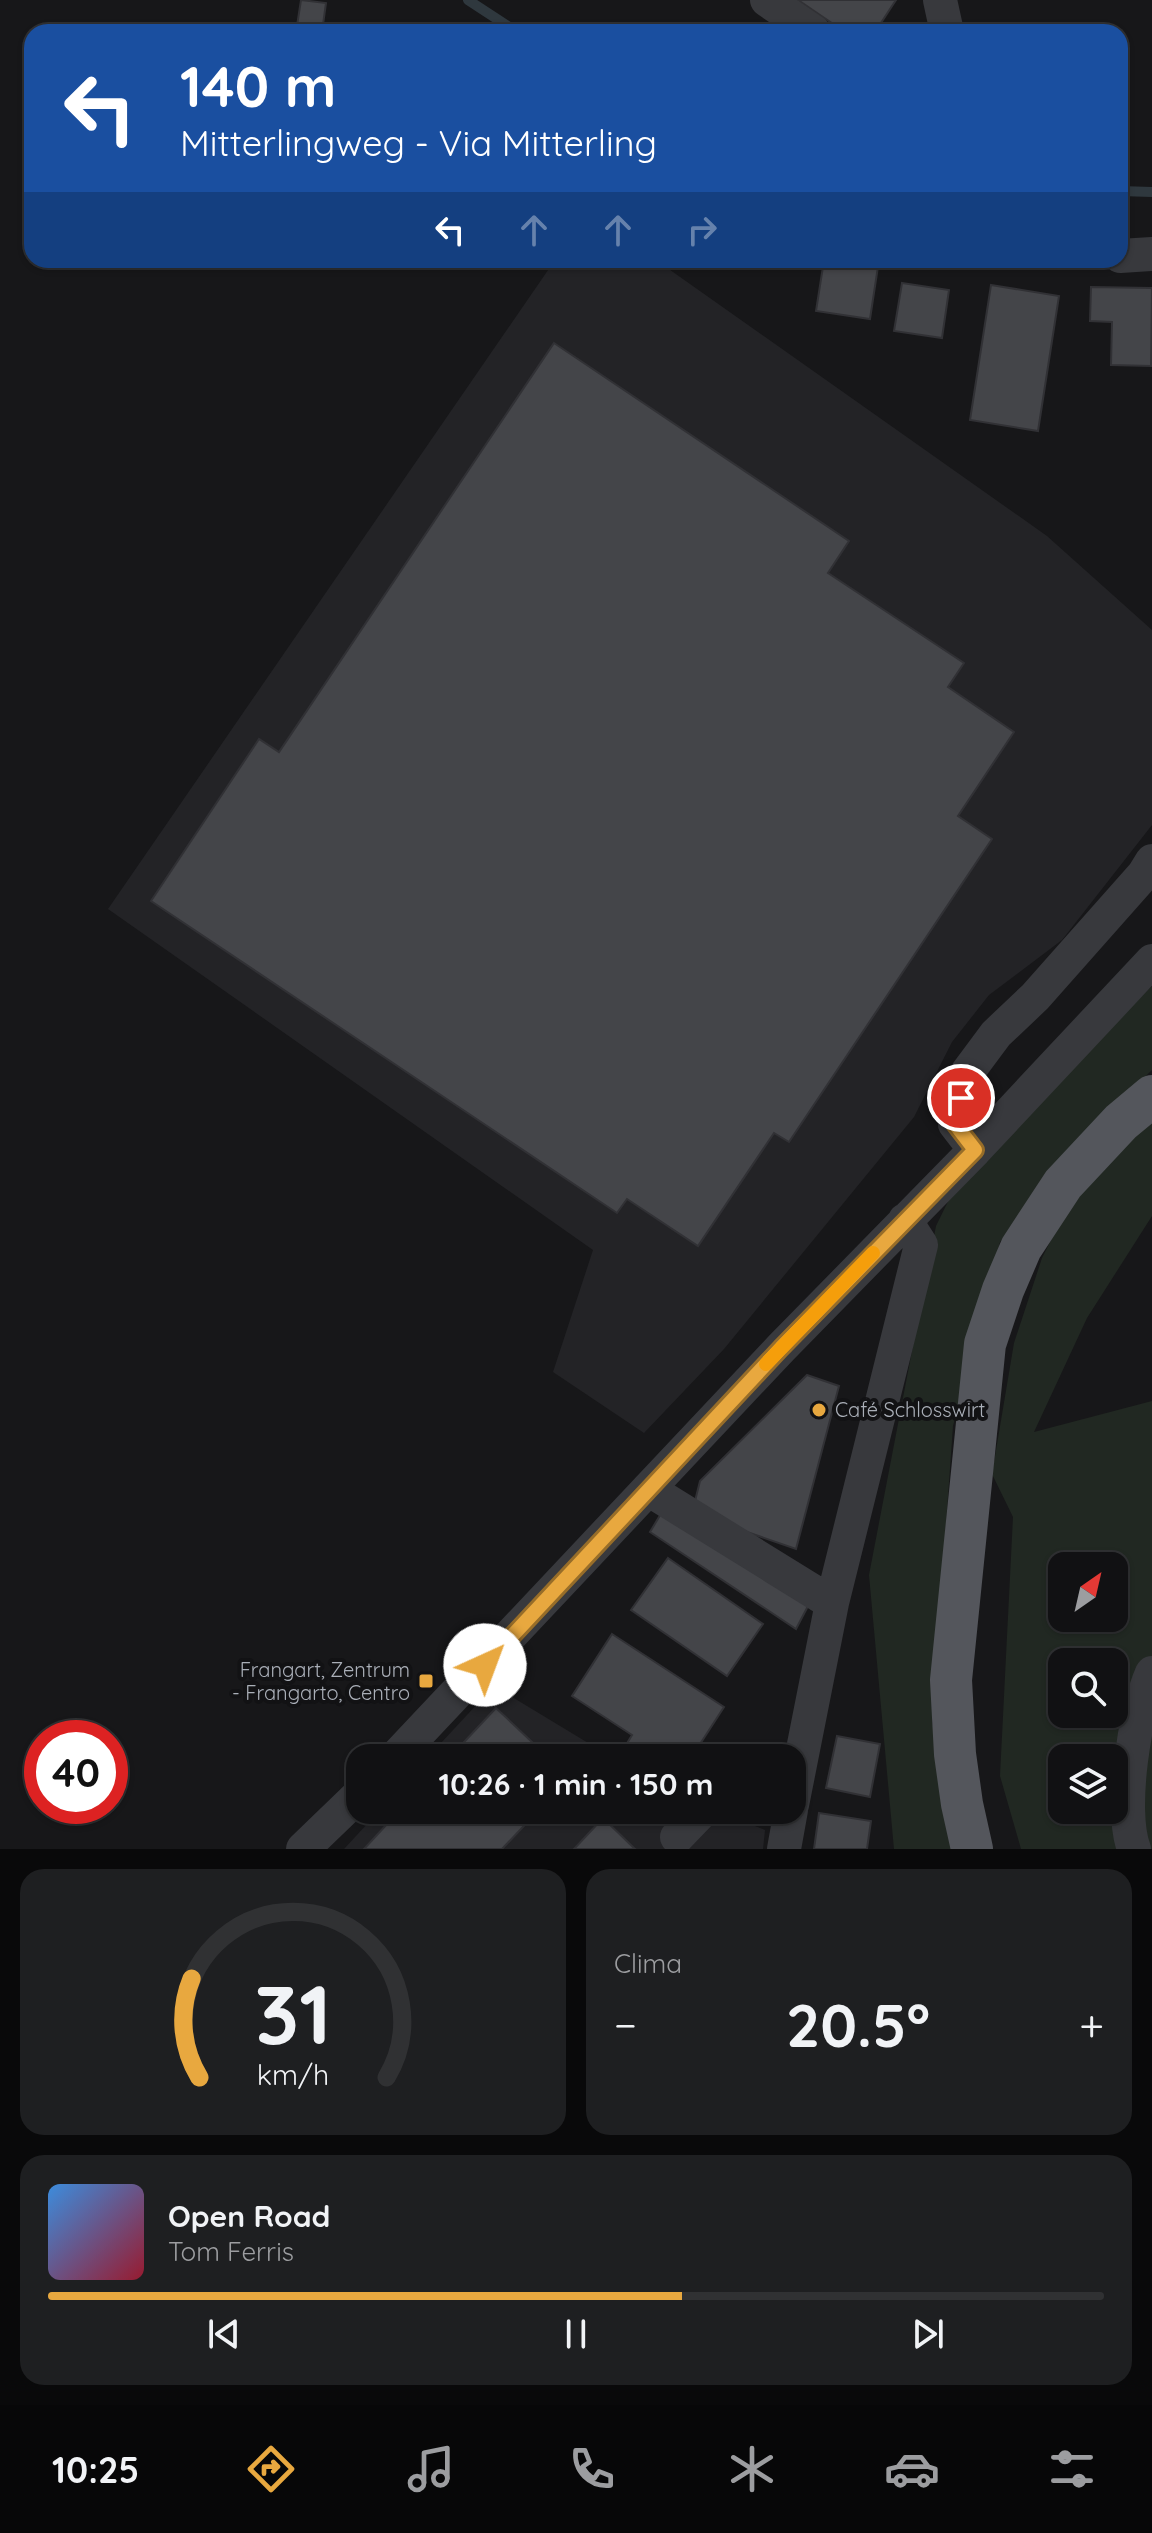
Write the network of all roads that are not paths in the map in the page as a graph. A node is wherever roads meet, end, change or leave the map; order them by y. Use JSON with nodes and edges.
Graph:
{"nodes":[{"id":1,"x":767,"y":0,"type":"edge"},
{"id":2,"x":940,"y":0,"type":"edge"},
{"id":3,"x":802,"y":24,"type":"edge"},
{"id":4,"x":945,"y":24,"type":"edge"},
{"id":5,"x":1152,"y":254,"type":"edge"},
{"id":6,"x":1128,"y":256,"type":"edge"},
{"id":7,"x":1152,"y":861,"type":"edge"},
{"id":8,"x":1152,"y":961,"type":"edge"},
{"id":9,"x":1152,"y":1096,"type":"edge"},
{"id":10,"x":975,"y":1150,"type":"junction"},
{"id":11,"x":905,"y":1220,"type":"junction"},
{"id":12,"x":648,"y":1489,"type":"junction"},
{"id":13,"x":832,"y":1603,"type":"junction"},
{"id":14,"x":1152,"y":1673,"type":"edge"},
{"id":15,"x":408,"y":1744,"type":"edge"},
{"id":16,"x":800,"y":1744,"type":"edge"},
{"id":17,"x":346,"y":1808,"type":"edge"},
{"id":18,"x":690,"y":1824,"type":"edge"},
{"id":19,"x":789,"y":1824,"type":"edge"},
{"id":20,"x":677,"y":1837,"type":"dead end"},
{"id":21,"x":303,"y":1849,"type":"edge"},
{"id":22,"x":784,"y":1849,"type":"edge"},
{"id":23,"x":972,"y":1849,"type":"edge"},
{"id":24,"x":1134,"y":1849,"type":"edge"}],
"edges":[{"from":1,"to":3,"type":"street"},
{"from":2,"to":4,"type":"street"},
{"from":5,"to":6,"type":"street"},
{"from":7,"to":10,"type":"street"},
{"from":8,"to":10,"type":"street"},
{"from":9,"to":23,"type":"main road"},
{"from":10,"to":11,"type":"street"},
{"from":11,"to":12,"type":"street"},
{"from":11,"to":13,"type":"street"},
{"from":12,"to":13,"type":"street"},
{"from":12,"to":15,"type":"street"},
{"from":13,"to":16,"type":"street"},
{"from":14,"to":24,"type":"street"},
{"from":17,"to":21,"type":"street"},
{"from":18,"to":20,"type":"street"},
{"from":19,"to":22,"type":"street"}]}
